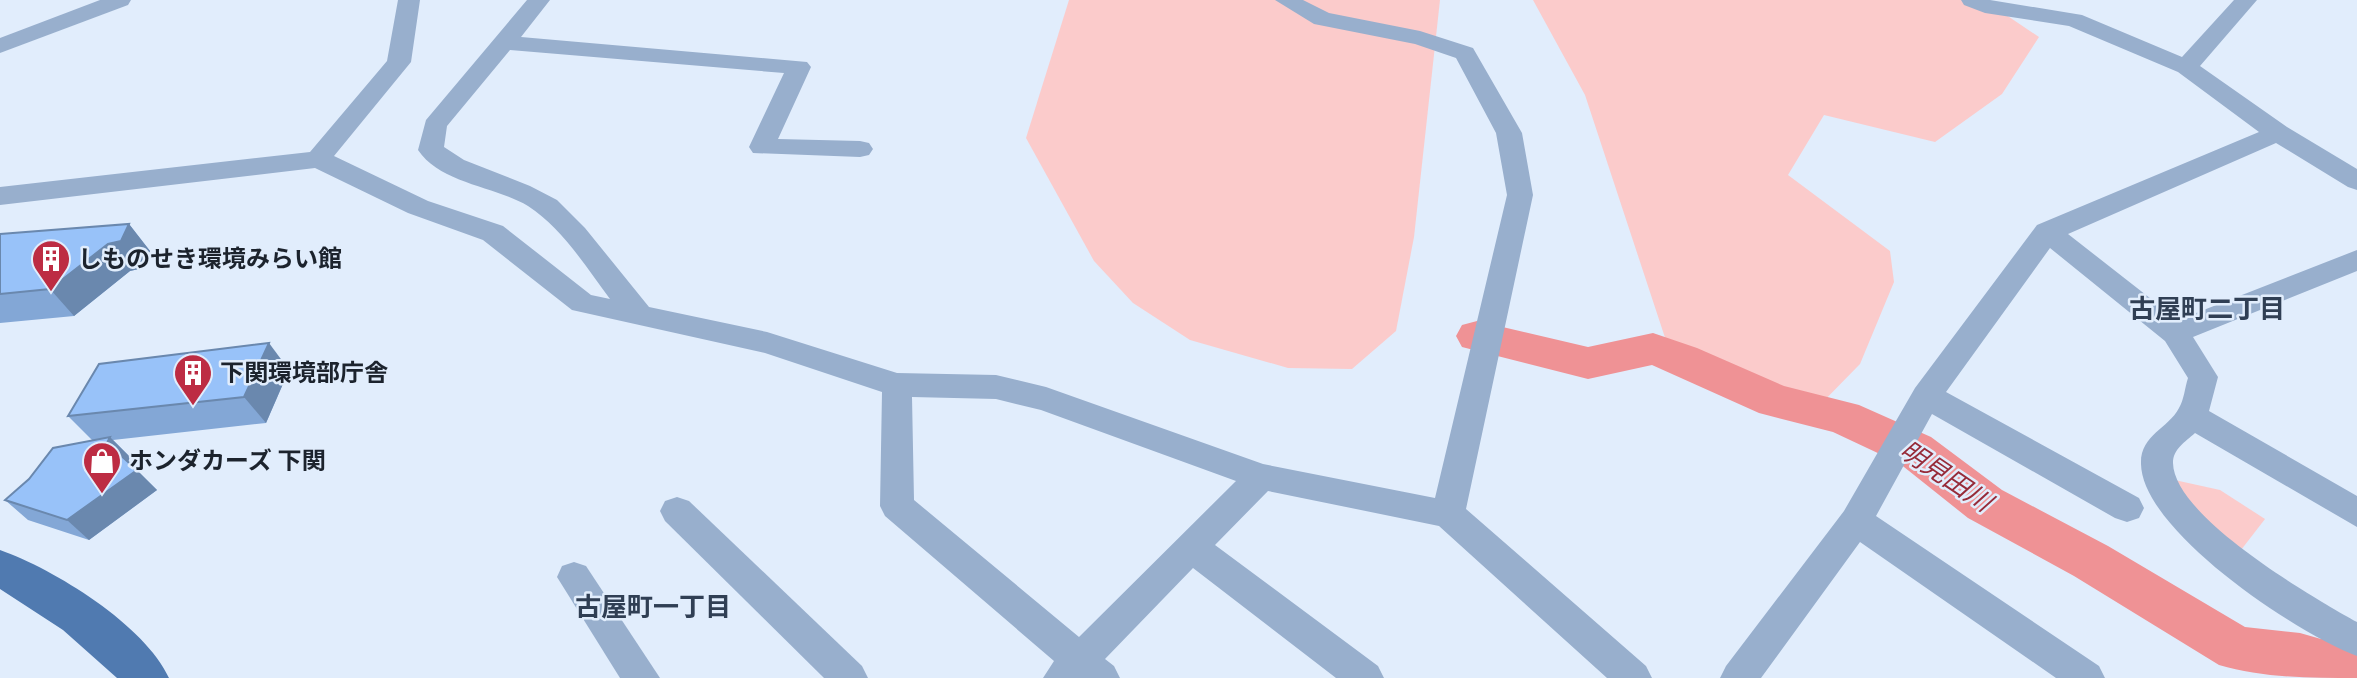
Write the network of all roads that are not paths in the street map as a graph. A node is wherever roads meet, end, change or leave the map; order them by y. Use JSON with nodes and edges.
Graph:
{"nodes":[{"id":1,"x":120,"y":0,"type":"edge"},
{"id":2,"x":409,"y":0,"type":"edge"},
{"id":3,"x":539,"y":0,"type":"edge"},
{"id":4,"x":1286,"y":0,"type":"edge"},
{"id":5,"x":1972,"y":0,"type":"edge"},
{"id":6,"x":2246,"y":0,"type":"edge"},
{"id":7,"x":502,"y":42,"type":"junction"},
{"id":8,"x":0,"y":46,"type":"edge"},
{"id":9,"x":2186,"y":67,"type":"junction"},
{"id":10,"x":2278,"y":132,"type":"junction"},
{"id":11,"x":860,"y":149,"type":"dead end"},
{"id":12,"x":318,"y":159,"type":"junction"},
{"id":13,"x":2357,"y":181,"type":"edge"},
{"id":14,"x":0,"y":196,"type":"edge"},
{"id":15,"x":2048,"y":232,"type":"junction"},
{"id":16,"x":2357,"y":260,"type":"edge"},
{"id":17,"x":639,"y":315,"type":"junction"},
{"id":18,"x":2175,"y":333,"type":"junction"},
{"id":19,"x":897,"y":385,"type":"junction"},
{"id":20,"x":1926,"y":397,"type":"junction"},
{"id":21,"x":2191,"y":416,"type":"junction"},
{"id":22,"x":1261,"y":477,"type":"junction"},
{"id":23,"x":2127,"y":508,"type":"dead end"},
{"id":24,"x":677,"y":511,"type":"dead end"},
{"id":25,"x":2357,"y":513,"type":"edge"},
{"id":26,"x":1448,"y":514,"type":"junction"},
{"id":27,"x":1856,"y":521,"type":"junction"},
{"id":28,"x":1193,"y":548,"type":"junction"},
{"id":29,"x":0,"y":568,"type":"edge"},
{"id":30,"x":574,"y":577,"type":"dead end"},
{"id":31,"x":2357,"y":640,"type":"edge"},
{"id":32,"x":1081,"y":672,"type":"edge"},
{"id":33,"x":146,"y":678,"type":"edge"},
{"id":34,"x":641,"y":678,"type":"edge"},
{"id":35,"x":849,"y":678,"type":"edge"},
{"id":36,"x":1365,"y":678,"type":"edge"},
{"id":37,"x":1633,"y":678,"type":"edge"},
{"id":38,"x":1739,"y":678,"type":"edge"},
{"id":39,"x":2086,"y":678,"type":"edge"}],
"edges":[{"from":1,"to":8,"type":"street"},
{"from":2,"to":12,"type":"street"},
{"from":3,"to":7,"type":"street"},
{"from":4,"to":26,"type":"street"},
{"from":5,"to":9,"type":"street"},
{"from":6,"to":9,"type":"street"},
{"from":7,"to":11,"type":"street"},
{"from":7,"to":17,"type":"street"},
{"from":9,"to":10,"type":"street"},
{"from":10,"to":13,"type":"street"},
{"from":10,"to":15,"type":"street"},
{"from":12,"to":14,"type":"street"},
{"from":12,"to":17,"type":"street"},
{"from":15,"to":18,"type":"street"},
{"from":15,"to":20,"type":"street"},
{"from":16,"to":18,"type":"street"},
{"from":17,"to":19,"type":"street"},
{"from":18,"to":21,"type":"street"},
{"from":19,"to":22,"type":"street"},
{"from":19,"to":32,"type":"street"},
{"from":20,"to":23,"type":"street"},
{"from":20,"to":27,"type":"street"},
{"from":21,"to":25,"type":"street"},
{"from":21,"to":31,"type":"street"},
{"from":22,"to":26,"type":"street"},
{"from":22,"to":28,"type":"street"},
{"from":24,"to":35,"type":"street"},
{"from":26,"to":37,"type":"street"},
{"from":27,"to":38,"type":"street"},
{"from":27,"to":39,"type":"street"},
{"from":28,"to":32,"type":"street"},
{"from":28,"to":36,"type":"street"},
{"from":29,"to":33,"type":"main road"},
{"from":30,"to":34,"type":"street"}]}
